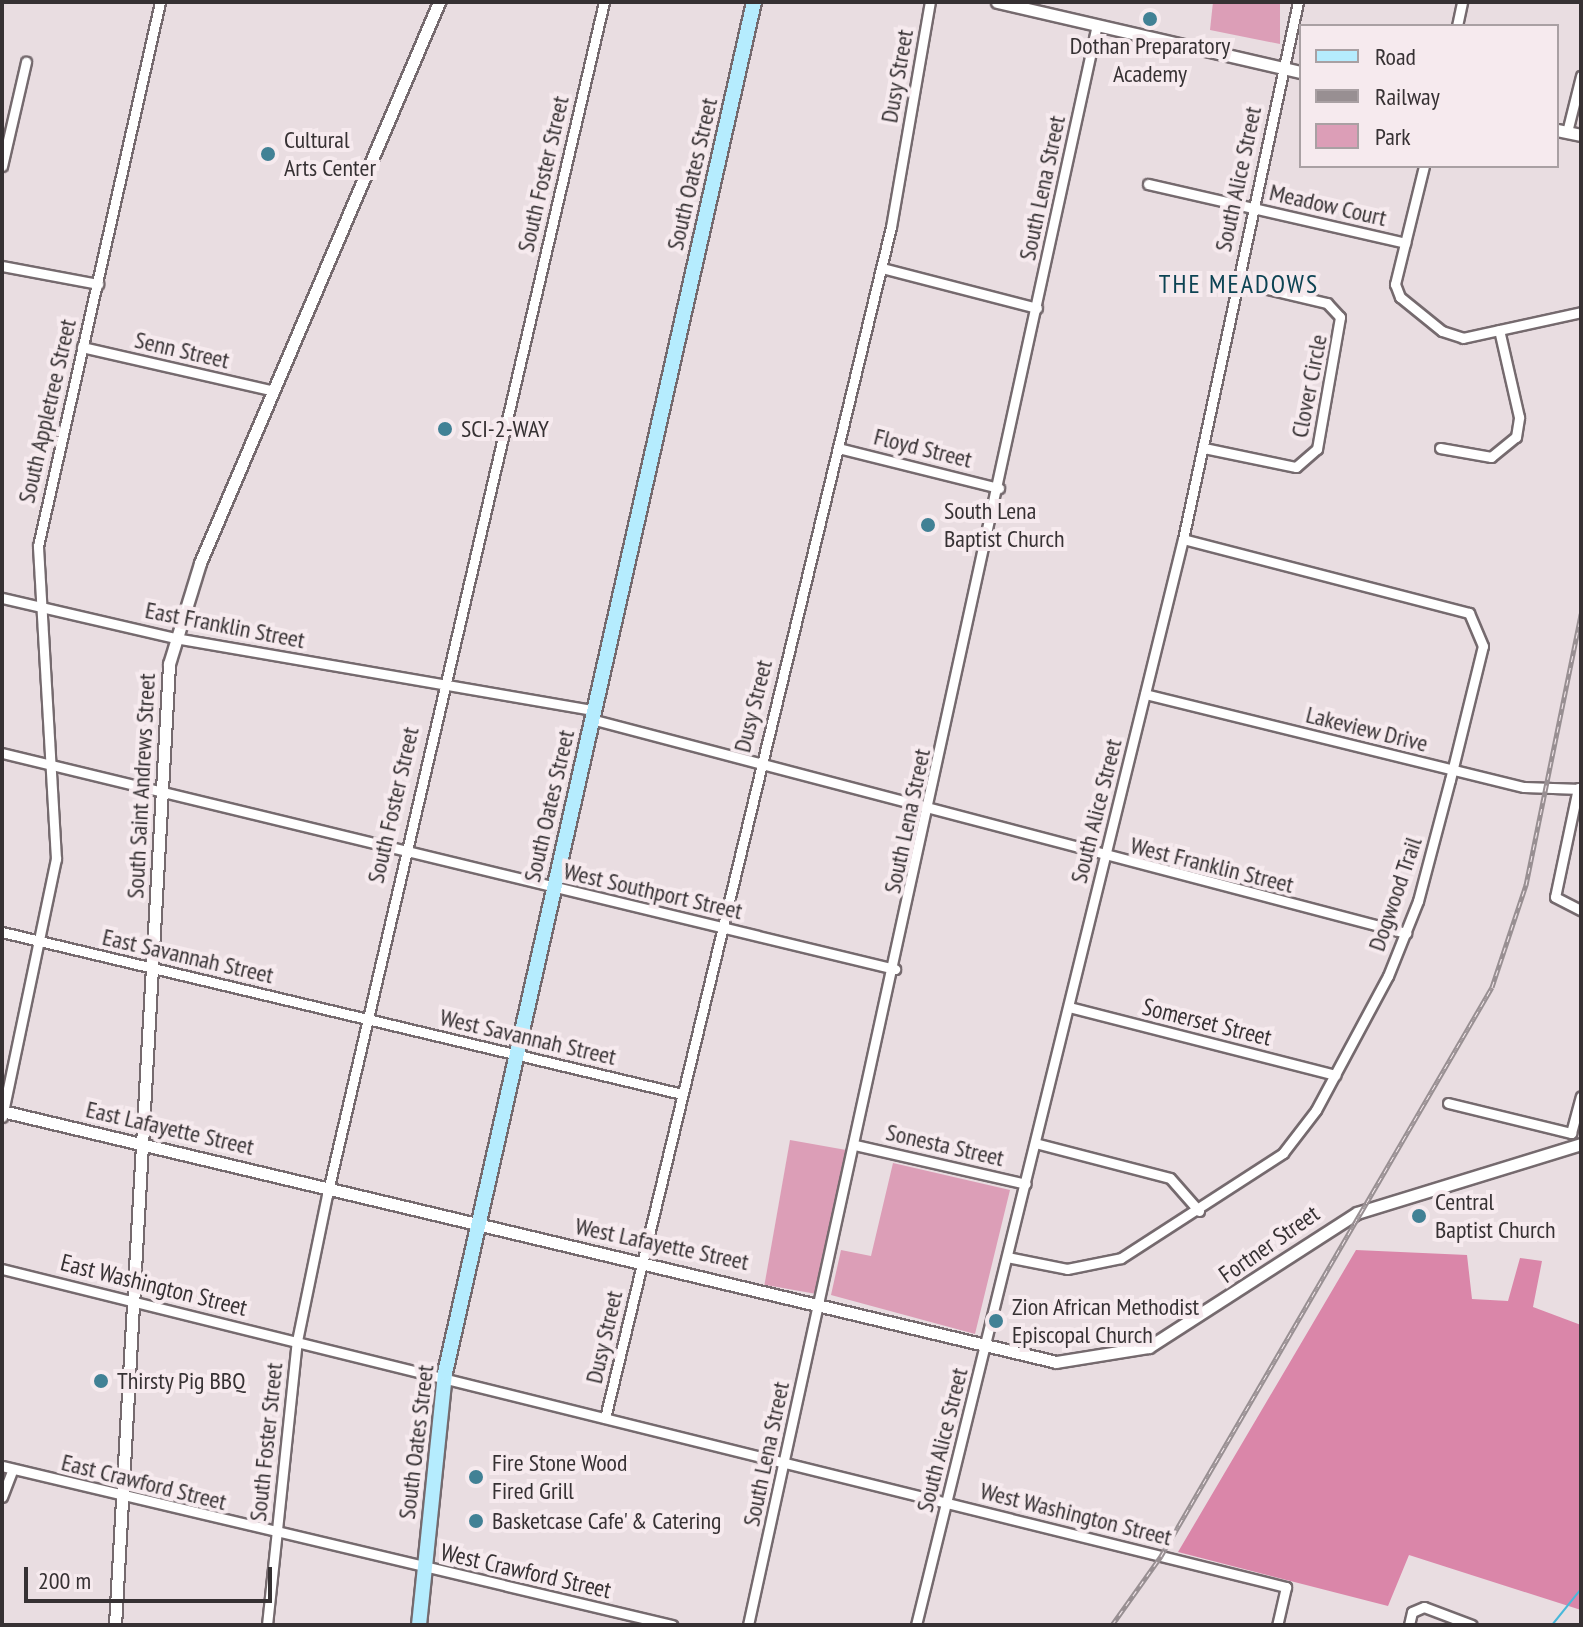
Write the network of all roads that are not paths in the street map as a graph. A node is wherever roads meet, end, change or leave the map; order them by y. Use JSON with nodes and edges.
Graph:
{"nodes":[{"id":1,"x":160,"y":2,"type":"edge"},
{"id":2,"x":439,"y":2,"type":"edge"},
{"id":3,"x":604,"y":2,"type":"edge"},
{"id":4,"x":754,"y":2,"type":"edge"},
{"id":5,"x":930,"y":2,"type":"edge"},
{"id":6,"x":997,"y":2,"type":"edge"},
{"id":7,"x":1298,"y":2,"type":"edge"},
{"id":8,"x":1462,"y":2,"type":"edge"},
{"id":9,"x":1457,"y":24,"type":"edge"},
{"id":10,"x":1097,"y":25,"type":"junction"},
{"id":11,"x":26,"y":62,"type":"dead end"},
{"id":12,"x":1282,"y":68,"type":"junction"},
{"id":13,"x":1299,"y":72,"type":"edge"},
{"id":14,"x":1581,"y":76,"type":"edge"},
{"id":15,"x":1562,"y":131,"type":"edge"},
{"id":16,"x":1581,"y":135,"type":"edge"},
{"id":17,"x":2,"y":166,"type":"edge"},
{"id":18,"x":1424,"y":168,"type":"edge"},
{"id":19,"x":1148,"y":184,"type":"dead end"},
{"id":20,"x":1252,"y":208,"type":"junction"},
{"id":21,"x":1405,"y":243,"type":"junction"},
{"id":22,"x":882,"y":268,"type":"junction"},
{"id":23,"x":4,"y":270,"type":"edge"},
{"id":24,"x":1238,"y":282,"type":"junction"},
{"id":25,"x":98,"y":284,"type":"junction"},
{"id":26,"x":1037,"y":308,"type":"junction"},
{"id":27,"x":1581,"y":312,"type":"edge"},
{"id":28,"x":1499,"y":330,"type":"junction"},
{"id":29,"x":82,"y":347,"type":"junction"},
{"id":30,"x":274,"y":391,"type":"junction"},
{"id":31,"x":838,"y":448,"type":"junction"},
{"id":32,"x":1204,"y":448,"type":"junction"},
{"id":33,"x":1440,"y":448,"type":"dead end"},
{"id":34,"x":999,"y":488,"type":"junction"},
{"id":35,"x":1183,"y":539,"type":"junction"},
{"id":36,"x":2,"y":598,"type":"edge"},
{"id":37,"x":39,"y":606,"type":"junction"},
{"id":38,"x":175,"y":638,"type":"junction"},
{"id":39,"x":442,"y":684,"type":"junction"},
{"id":40,"x":1145,"y":694,"type":"junction"},
{"id":41,"x":592,"y":715,"type":"junction"},
{"id":42,"x":2,"y":753,"type":"edge"},
{"id":43,"x":761,"y":758,"type":"junction"},
{"id":44,"x":53,"y":765,"type":"junction"},
{"id":45,"x":1453,"y":770,"type":"junction"},
{"id":46,"x":1579,"y":788,"type":"edge"},
{"id":47,"x":160,"y":794,"type":"junction"},
{"id":48,"x":931,"y":807,"type":"junction"},
{"id":49,"x":403,"y":850,"type":"junction"},
{"id":50,"x":1105,"y":859,"type":"junction"},
{"id":51,"x":554,"y":888,"type":"junction"},
{"id":52,"x":1581,"y":910,"type":"edge"},
{"id":53,"x":721,"y":928,"type":"junction"},
{"id":54,"x":2,"y":932,"type":"edge"},
{"id":55,"x":1406,"y":933,"type":"junction"},
{"id":56,"x":42,"y":942,"type":"junction"},
{"id":57,"x":153,"y":967,"type":"junction"},
{"id":58,"x":895,"y":969,"type":"junction"},
{"id":59,"x":1069,"y":1007,"type":"junction"},
{"id":60,"x":365,"y":1019,"type":"junction"},
{"id":61,"x":516,"y":1054,"type":"junction"},
{"id":62,"x":1335,"y":1075,"type":"junction"},
{"id":63,"x":682,"y":1094,"type":"junction"},
{"id":64,"x":1581,"y":1096,"type":"edge"},
{"id":65,"x":1448,"y":1103,"type":"dead end"},
{"id":66,"x":2,"y":1113,"type":"edge"},
{"id":67,"x":1571,"y":1133,"type":"junction"},
{"id":68,"x":1035,"y":1143,"type":"junction"},
{"id":69,"x":145,"y":1144,"type":"junction"},
{"id":70,"x":1579,"y":1144,"type":"edge"},
{"id":71,"x":855,"y":1145,"type":"junction"},
{"id":72,"x":1026,"y":1184,"type":"junction"},
{"id":73,"x":328,"y":1188,"type":"junction"},
{"id":74,"x":1199,"y":1211,"type":"junction"},
{"id":75,"x":477,"y":1225,"type":"junction"},
{"id":76,"x":1007,"y":1257,"type":"junction"},
{"id":77,"x":643,"y":1262,"type":"junction"},
{"id":78,"x":2,"y":1269,"type":"edge"},
{"id":79,"x":134,"y":1301,"type":"junction"},
{"id":80,"x":819,"y":1302,"type":"junction"},
{"id":81,"x":297,"y":1341,"type":"junction"},
{"id":82,"x":985,"y":1347,"type":"junction"},
{"id":83,"x":444,"y":1379,"type":"junction"},
{"id":84,"x":605,"y":1418,"type":"junction"},
{"id":85,"x":785,"y":1462,"type":"junction"},
{"id":86,"x":2,"y":1466,"type":"edge"},
{"id":87,"x":13,"y":1469,"type":"junction"},
{"id":88,"x":122,"y":1496,"type":"junction"},
{"id":89,"x":2,"y":1497,"type":"edge"},
{"id":90,"x":947,"y":1502,"type":"junction"},
{"id":91,"x":276,"y":1536,"type":"junction"},
{"id":92,"x":424,"y":1568,"type":"junction"},
{"id":93,"x":115,"y":1625,"type":"edge"},
{"id":94,"x":267,"y":1625,"type":"edge"},
{"id":95,"x":419,"y":1625,"type":"edge"},
{"id":96,"x":672,"y":1625,"type":"edge"},
{"id":97,"x":748,"y":1625,"type":"edge"},
{"id":98,"x":916,"y":1625,"type":"edge"},
{"id":99,"x":1277,"y":1625,"type":"edge"},
{"id":100,"x":1409,"y":1625,"type":"edge"},
{"id":101,"x":1472,"y":1625,"type":"edge"}],
"edges":[{"from":1,"to":25,"type":"street","name":"South Appletree Street"},
{"from":2,"to":30,"type":"street","name":"South Saint Andrews Street"},
{"from":3,"to":39,"type":"street","name":"South Foster Street"},
{"from":4,"to":41,"type":"main road","name":"South Oates Street"},
{"from":5,"to":22,"type":"street","name":"Dusy Street"},
{"from":6,"to":10,"type":"street"},
{"from":7,"to":12,"type":"street","name":"South Alice Street"},
{"from":8,"to":9,"type":"street"},
{"from":10,"to":12,"type":"street"},
{"from":10,"to":26,"type":"street","name":"South Lena Street"},
{"from":11,"to":17,"type":"street"},
{"from":12,"to":13,"type":"street"},
{"from":12,"to":20,"type":"street","name":"South Alice Street"},
{"from":14,"to":15,"type":"street"},
{"from":15,"to":16,"type":"street"},
{"from":18,"to":21,"type":"street"},
{"from":19,"to":20,"type":"street","name":"Meadow Court"},
{"from":20,"to":21,"type":"street","name":"Meadow Court"},
{"from":20,"to":24,"type":"street","name":"South Alice Street"},
{"from":21,"to":28,"type":"street"},
{"from":22,"to":26,"type":"street"},
{"from":22,"to":31,"type":"street","name":"Dusy Street"},
{"from":23,"to":25,"type":"street"},
{"from":24,"to":32,"type":"street","name":"South Alice Street"},
{"from":24,"to":32,"type":"street","name":"Clover Circle"},
{"from":25,"to":29,"type":"street","name":"South Appletree Street"},
{"from":26,"to":34,"type":"street","name":"South Lena Street"},
{"from":27,"to":28,"type":"street"},
{"from":28,"to":33,"type":"street"},
{"from":29,"to":30,"type":"street","name":"Senn Street"},
{"from":29,"to":37,"type":"street","name":"South Appletree Street"},
{"from":30,"to":38,"type":"street","name":"South Saint Andrews Street"},
{"from":31,"to":34,"type":"street","name":"Floyd Street"},
{"from":31,"to":43,"type":"street","name":"Dusy Street"},
{"from":32,"to":35,"type":"street","name":"South Alice Street"},
{"from":34,"to":48,"type":"street","name":"South Lena Street"},
{"from":35,"to":40,"type":"street","name":"South Alice Street"},
{"from":35,"to":45,"type":"street","name":"Dogwood Trail"},
{"from":36,"to":37,"type":"street","name":"East Franklin Street"},
{"from":37,"to":38,"type":"street","name":"East Franklin Street"},
{"from":37,"to":44,"type":"street","name":"South Appletree Street"},
{"from":38,"to":39,"type":"street","name":"East Franklin Street"},
{"from":38,"to":47,"type":"street","name":"South Saint Andrews Street"},
{"from":39,"to":41,"type":"street","name":"West Franklin Street"},
{"from":39,"to":49,"type":"street","name":"South Foster Street"},
{"from":40,"to":45,"type":"street","name":"Lakeview Drive"},
{"from":40,"to":50,"type":"street","name":"South Alice Street"},
{"from":41,"to":43,"type":"street","name":"West Franklin Street"},
{"from":41,"to":51,"type":"main road","name":"South Oates Street"},
{"from":42,"to":44,"type":"street","name":"West Southport Street"},
{"from":43,"to":48,"type":"street","name":"West Franklin Street"},
{"from":43,"to":53,"type":"street","name":"Dusy Street"},
{"from":44,"to":47,"type":"street","name":"West Southport Street"},
{"from":44,"to":56,"type":"street","name":"South Appletree Street"},
{"from":45,"to":46,"type":"street","name":"Lakeview Drive"},
{"from":45,"to":55,"type":"street","name":"Dogwood Trail"},
{"from":46,"to":52,"type":"street"},
{"from":47,"to":49,"type":"street","name":"West Southport Street"},
{"from":47,"to":57,"type":"street","name":"South Saint Andrews Street"},
{"from":48,"to":50,"type":"street","name":"West Franklin Street"},
{"from":48,"to":58,"type":"street","name":"South Lena Street"},
{"from":49,"to":51,"type":"street","name":"West Southport Street"},
{"from":49,"to":60,"type":"street","name":"South Foster Street"},
{"from":50,"to":55,"type":"street","name":"West Franklin Street"},
{"from":50,"to":59,"type":"street","name":"South Alice Street"},
{"from":51,"to":53,"type":"street","name":"West Southport Street"},
{"from":51,"to":61,"type":"main road","name":"South Oates Street"},
{"from":53,"to":58,"type":"street","name":"West Southport Street"},
{"from":53,"to":63,"type":"street","name":"Dusy Street"},
{"from":54,"to":56,"type":"street","name":"East Savannah Street"},
{"from":55,"to":62,"type":"street","name":"Dogwood Trail"},
{"from":56,"to":57,"type":"street","name":"East Savannah Street"},
{"from":56,"to":66,"type":"street","name":"South Appletree Street"},
{"from":57,"to":60,"type":"street","name":"East Savannah Street"},
{"from":57,"to":69,"type":"street","name":"South Saint Andrews Street"},
{"from":58,"to":71,"type":"street","name":"South Lena Street"},
{"from":59,"to":62,"type":"street","name":"Somerset Street"},
{"from":59,"to":68,"type":"street","name":"South Alice Street"},
{"from":60,"to":61,"type":"street","name":"West Savannah Street"},
{"from":60,"to":73,"type":"street","name":"South Foster Street"},
{"from":61,"to":63,"type":"street","name":"West Savannah Street"},
{"from":61,"to":75,"type":"main road","name":"South Oates Street"},
{"from":62,"to":74,"type":"street","name":"Dogwood Trail"},
{"from":63,"to":77,"type":"street","name":"Dusy Street"},
{"from":64,"to":67,"type":"street"},
{"from":65,"to":67,"type":"street"},
{"from":66,"to":69,"type":"street","name":"East Lafayette Street"},
{"from":67,"to":70,"type":"street"},
{"from":68,"to":72,"type":"street","name":"South Alice Street"},
{"from":68,"to":74,"type":"street"},
{"from":69,"to":73,"type":"street","name":"East Lafayette Street"},
{"from":69,"to":79,"type":"street","name":"South Saint Andrews Street"},
{"from":70,"to":82,"type":"street","name":"Fortner Street"},
{"from":71,"to":72,"type":"street","name":"Sonesta Street"},
{"from":71,"to":80,"type":"street","name":"South Lena Street"},
{"from":72,"to":76,"type":"street","name":"South Alice Street"},
{"from":73,"to":75,"type":"street","name":"West Lafayette Street"},
{"from":73,"to":81,"type":"street","name":"South Foster Street"},
{"from":74,"to":76,"type":"street","name":"Dogwood Trail"},
{"from":75,"to":77,"type":"street","name":"West Lafayette Street"},
{"from":75,"to":83,"type":"main road","name":"South Oates Street"},
{"from":76,"to":82,"type":"street","name":"South Alice Street"},
{"from":77,"to":80,"type":"street","name":"West Lafayette Street"},
{"from":77,"to":84,"type":"street","name":"Dusy Street"},
{"from":78,"to":79,"type":"street","name":"East Washington Street"},
{"from":79,"to":81,"type":"street","name":"East Washington Street"},
{"from":79,"to":88,"type":"street","name":"South Saint Andrews Street"},
{"from":80,"to":82,"type":"street","name":"West Lafayette Street"},
{"from":80,"to":85,"type":"street","name":"South Lena Street"},
{"from":81,"to":83,"type":"street","name":"West Washington Street"},
{"from":81,"to":91,"type":"street","name":"South Foster Street"},
{"from":82,"to":90,"type":"street","name":"South Alice Street"},
{"from":83,"to":84,"type":"street","name":"West Washington Street"},
{"from":83,"to":92,"type":"main road","name":"South Oates Street"},
{"from":84,"to":85,"type":"street","name":"West Washington Street"},
{"from":85,"to":90,"type":"street","name":"West Washington Street"},
{"from":85,"to":97,"type":"street","name":"South Lena Street"},
{"from":86,"to":87,"type":"street","name":"East Crawford Street"},
{"from":87,"to":88,"type":"street","name":"East Crawford Street"},
{"from":87,"to":89,"type":"street"},
{"from":88,"to":91,"type":"street","name":"East Crawford Street"},
{"from":88,"to":93,"type":"street","name":"South Saint Andrews Street"},
{"from":90,"to":98,"type":"street","name":"South Alice Street"},
{"from":90,"to":99,"type":"street","name":"West Washington Street"},
{"from":91,"to":92,"type":"street","name":"West Crawford Street"},
{"from":91,"to":94,"type":"street","name":"South Foster Street"},
{"from":92,"to":95,"type":"main road","name":"South Oates Street"},
{"from":92,"to":96,"type":"street","name":"West Crawford Street"},
{"from":100,"to":101,"type":"street"}]}
